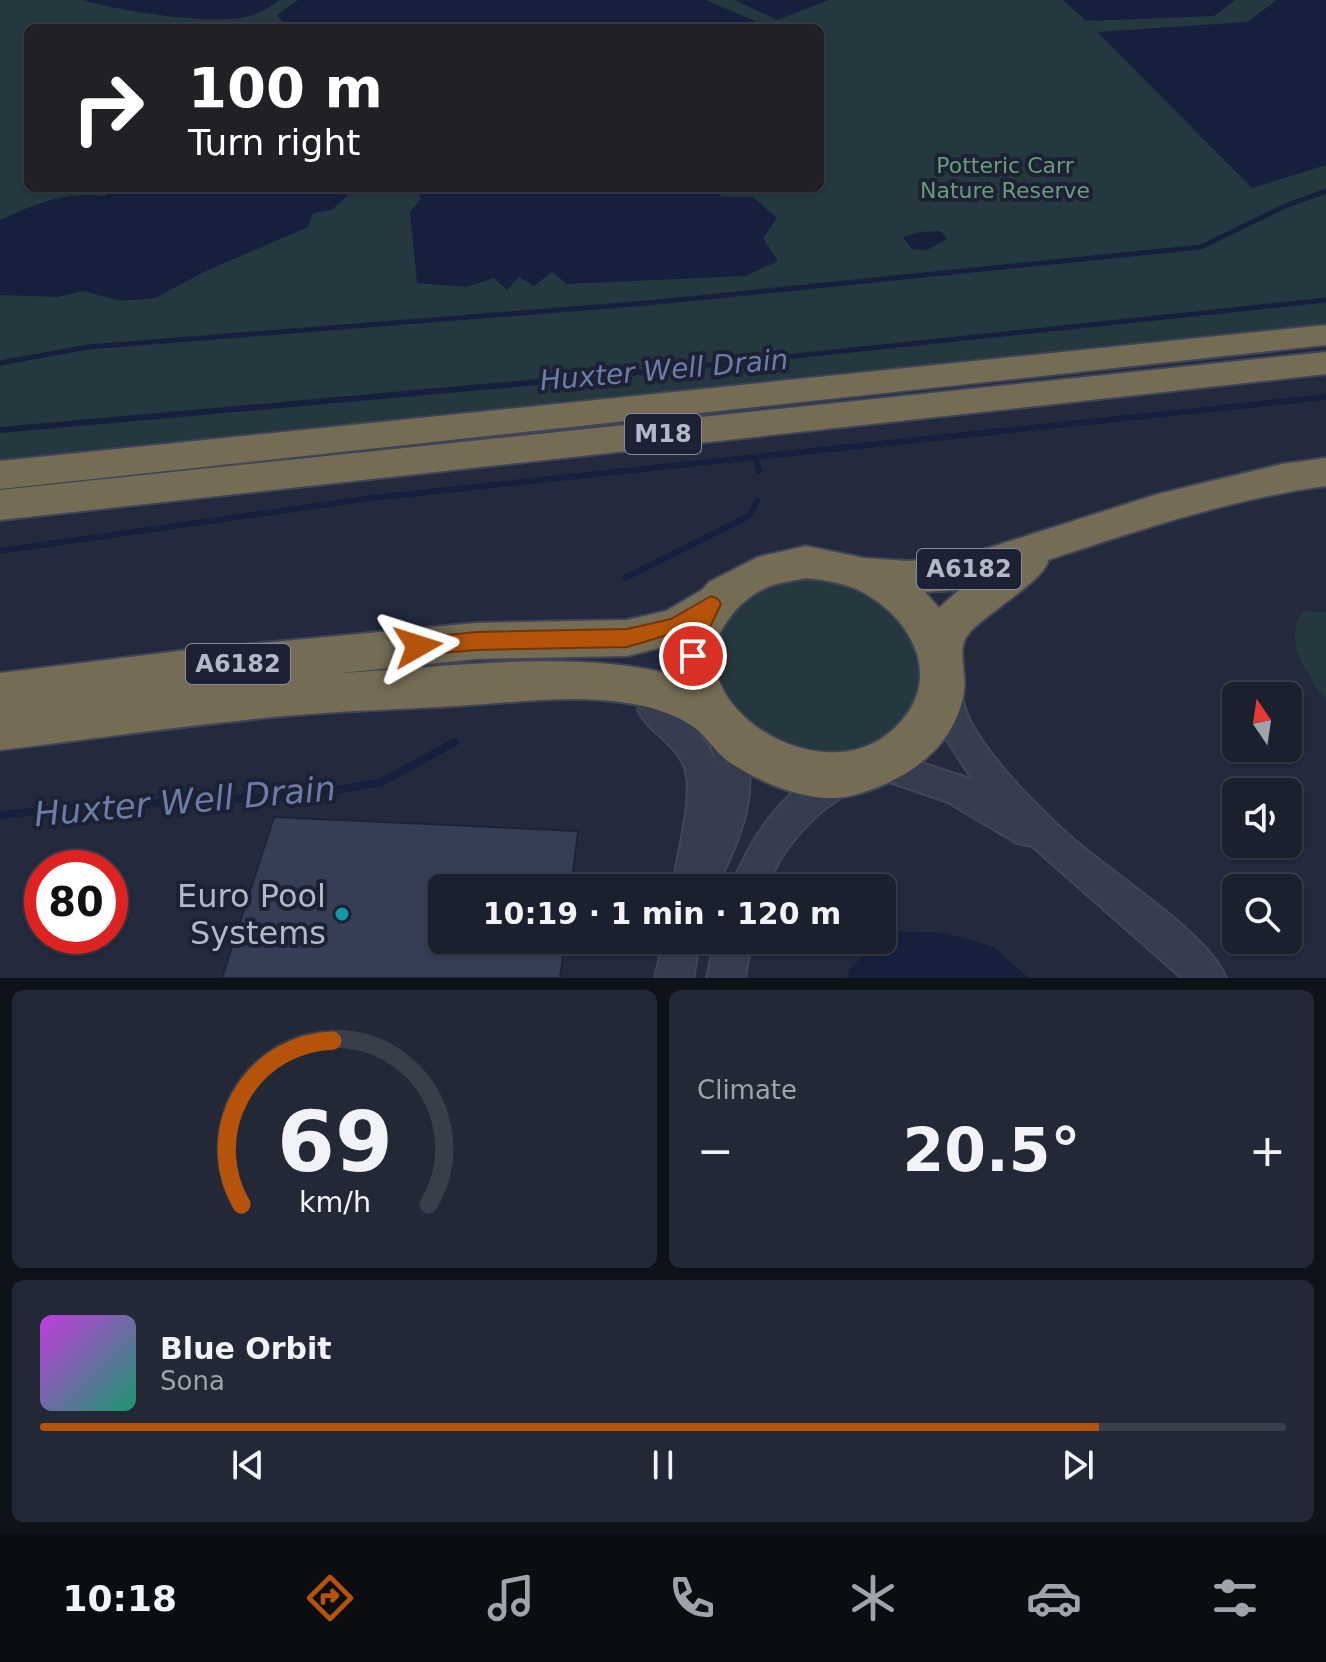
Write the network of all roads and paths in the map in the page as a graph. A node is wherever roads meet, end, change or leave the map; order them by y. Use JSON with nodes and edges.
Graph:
{"nodes":[{"id":1,"x":1326,"y":335,"type":"edge"},
{"id":2,"x":1326,"y":363,"type":"edge"},
{"id":3,"x":1326,"y":472,"type":"edge"},
{"id":4,"x":0,"y":475,"type":"edge"},
{"id":5,"x":0,"y":505,"type":"edge"},
{"id":6,"x":1072,"y":537,"type":"junction"},
{"id":7,"x":862,"y":573,"type":"junction"},
{"id":8,"x":711,"y":604,"type":"junction"},
{"id":9,"x":941,"y":670,"type":"junction"},
{"id":10,"x":0,"y":693,"type":"edge"},
{"id":11,"x":308,"y":694,"type":"junction"},
{"id":12,"x":654,"y":710,"type":"joint"},
{"id":13,"x":717,"y":722,"type":"junction"},
{"id":14,"x":0,"y":729,"type":"edge"},
{"id":15,"x":865,"y":770,"type":"junction"},
{"id":16,"x":1053,"y":844,"type":"junction"},
{"id":17,"x":691,"y":874,"type":"edge"},
{"id":18,"x":705,"y":874,"type":"edge"},
{"id":19,"x":753,"y":874,"type":"edge"},
{"id":20,"x":679,"y":954,"type":"edge"},
{"id":21,"x":730,"y":954,"type":"edge"},
{"id":22,"x":674,"y":978,"type":"edge"},
{"id":23,"x":726,"y":978,"type":"edge"},
{"id":24,"x":1207,"y":978,"type":"edge"}],
"edges":[{"from":1,"to":4,"type":"highway","number":"M18"},
{"from":2,"to":5,"type":"highway","number":"M18"},
{"from":3,"to":6,"type":"highway","number":"A6182"},
{"from":6,"to":7,"type":"highway","number":"A6182"},
{"from":6,"to":9,"type":"highway","number":"A6182"},
{"from":7,"to":8,"type":"highway"},
{"from":7,"to":9,"type":"highway"},
{"from":8,"to":10,"type":"highway","number":"A6182"},
{"from":8,"to":13,"type":"highway"},
{"from":9,"to":15,"type":"highway"},
{"from":9,"to":16,"type":"street"},
{"from":11,"to":12,"type":"highway"},
{"from":11,"to":13,"type":"highway","number":"A6182"},
{"from":11,"to":14,"type":"highway","number":"A6182"},
{"from":12,"to":17,"type":"street"},
{"from":13,"to":15,"type":"highway"},
{"from":13,"to":18,"type":"street"},
{"from":15,"to":16,"type":"street"},
{"from":15,"to":19,"type":"street"},
{"from":16,"to":24,"type":"street"},
{"from":20,"to":22,"type":"street"},
{"from":21,"to":23,"type":"street"}]}
